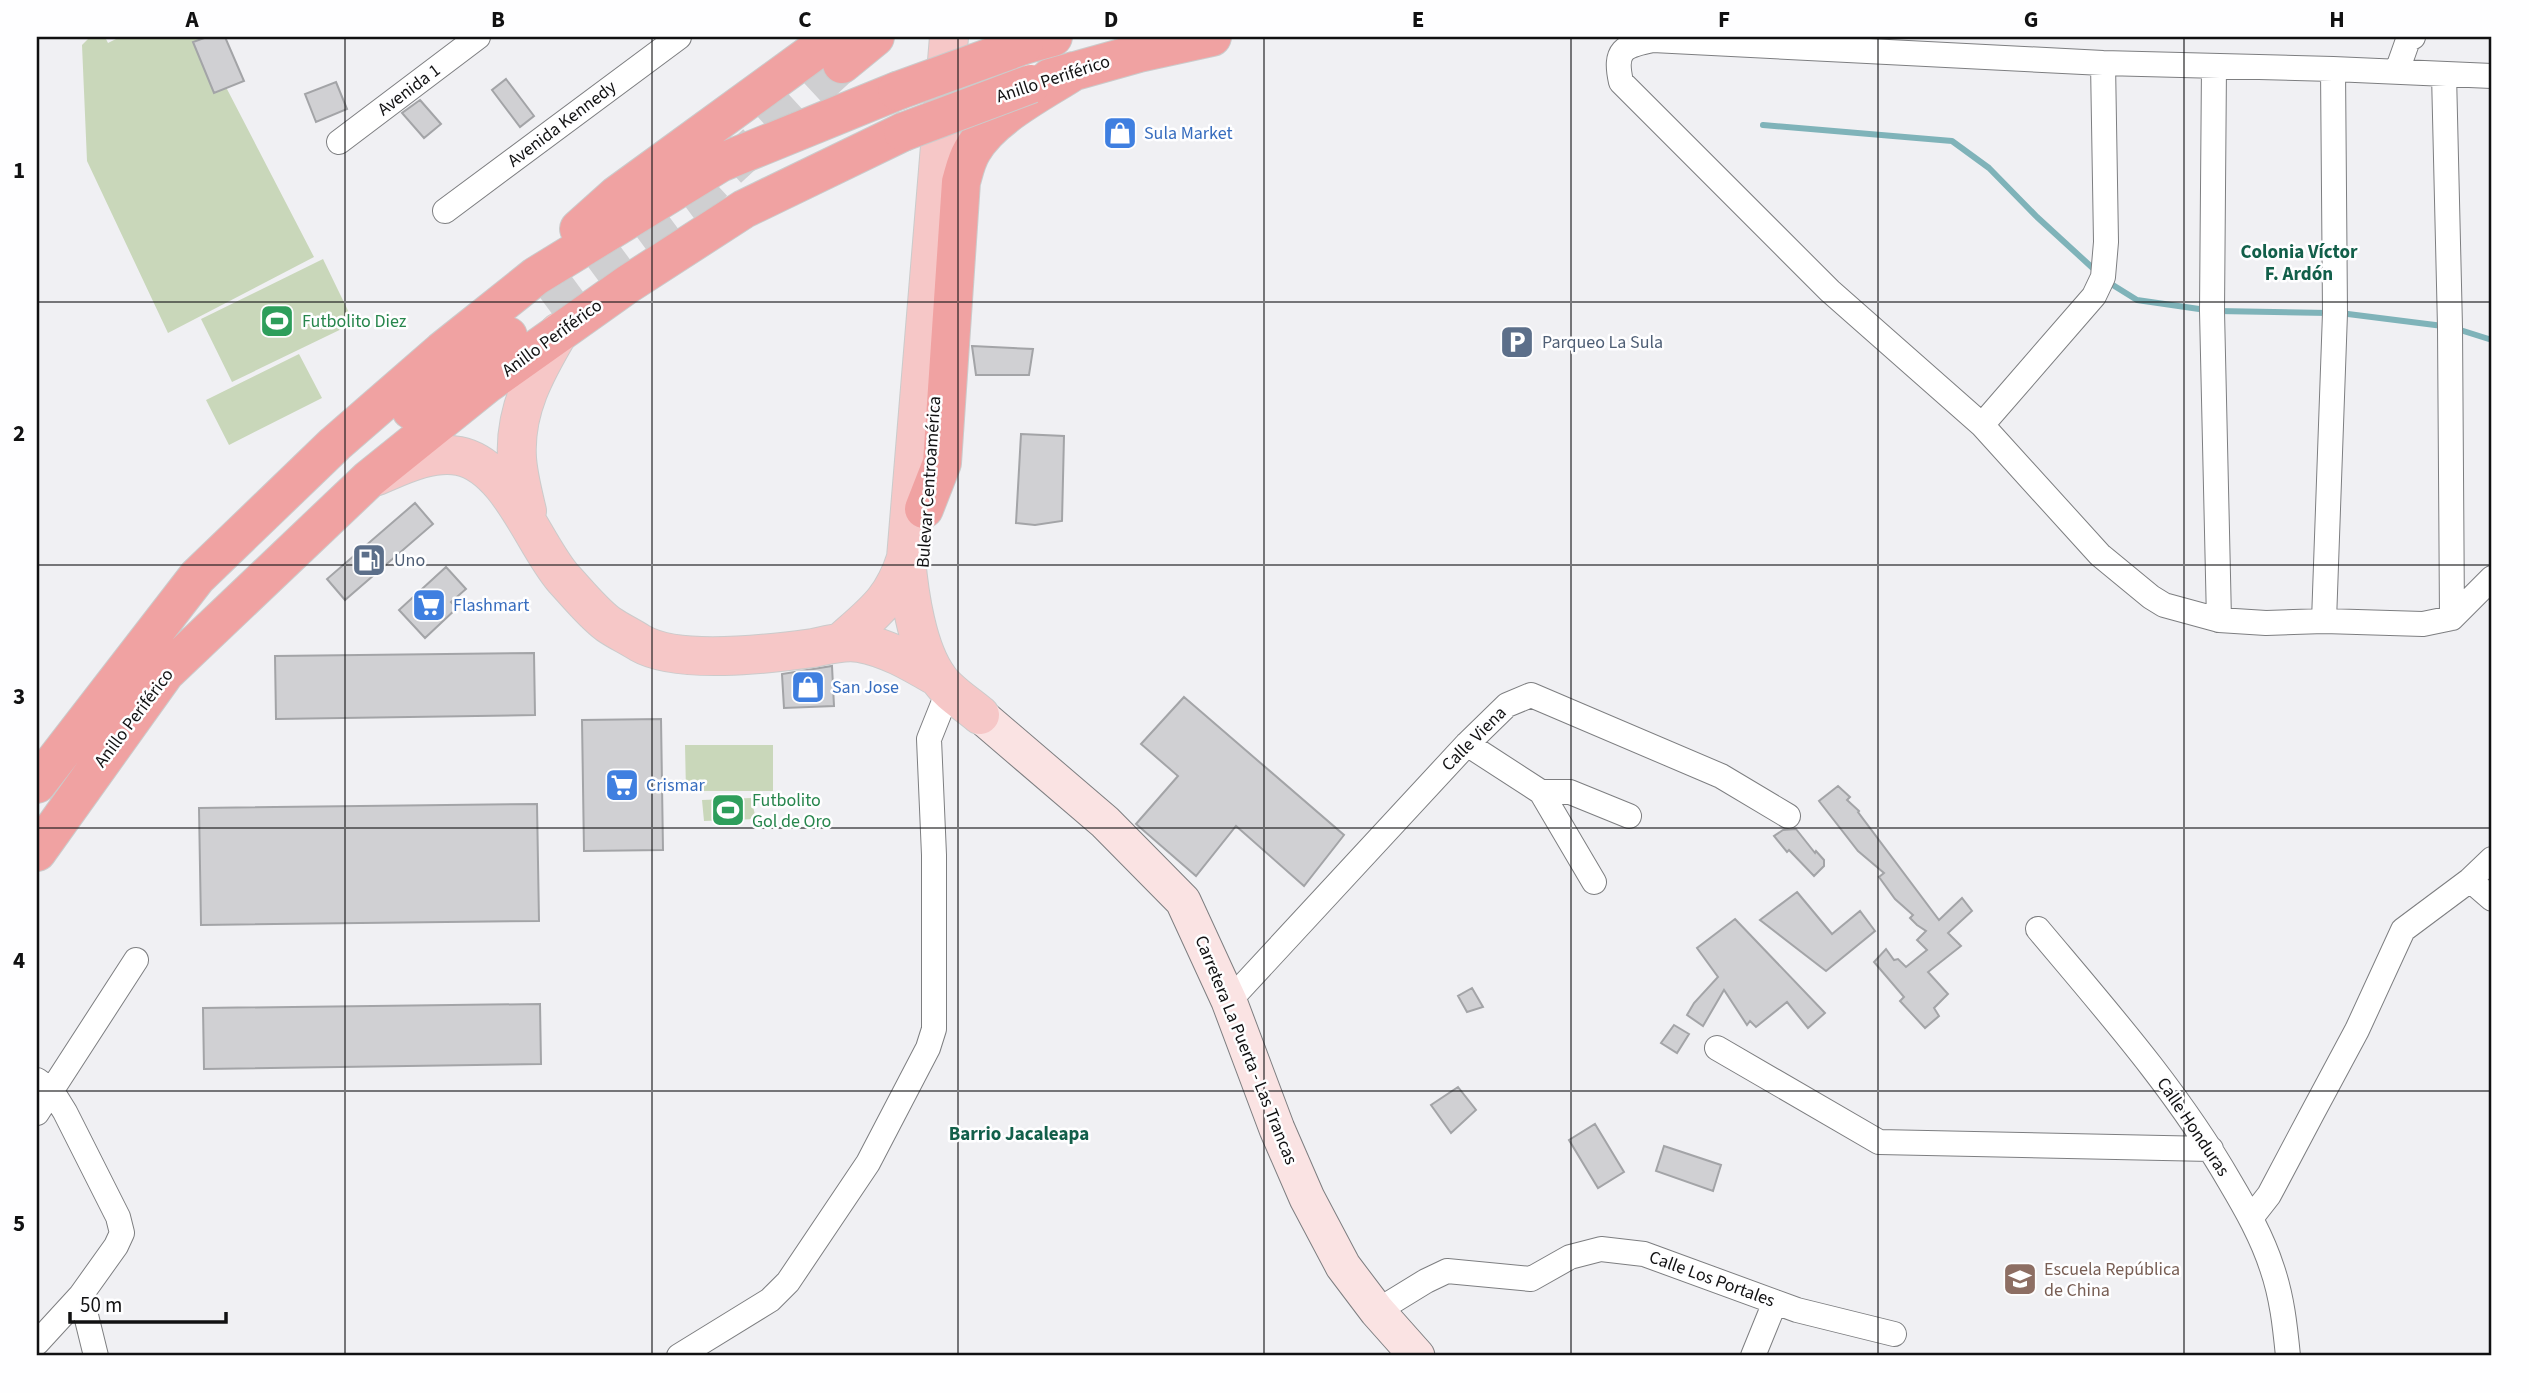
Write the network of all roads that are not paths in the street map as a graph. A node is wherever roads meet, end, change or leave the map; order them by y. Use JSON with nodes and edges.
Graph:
{"nodes":[{"id":1,"x":478,"y":37,"type":"edge"},
{"id":2,"x":679,"y":37,"type":"edge"},
{"id":3,"x":875,"y":37,"type":"edge"},
{"id":4,"x":949,"y":37,"type":"edge"},
{"id":5,"x":964,"y":37,"type":"edge"},
{"id":6,"x":1212,"y":37,"type":"edge"},
{"id":7,"x":2409,"y":38,"type":"edge"},
{"id":8,"x":1039,"y":41,"type":"edge"},
{"id":9,"x":838,"y":50,"type":"edge"},
{"id":10,"x":2103,"y":63,"type":"junction"},
{"id":11,"x":2214,"y":66,"type":"junction"},
{"id":12,"x":2333,"y":69,"type":"junction"},
{"id":13,"x":1074,"y":71,"type":"junction"},
{"id":14,"x":2397,"y":71,"type":"junction"},
{"id":15,"x":2444,"y":74,"type":"junction"},
{"id":16,"x":2492,"y":76,"type":"edge"},
{"id":17,"x":339,"y":142,"type":"dead end"},
{"id":18,"x":445,"y":211,"type":"dead end"},
{"id":19,"x":547,"y":305,"type":"junction"},
{"id":20,"x":1982,"y":425,"type":"junction"},
{"id":21,"x":369,"y":479,"type":"junction"},
{"id":22,"x":924,"y":509,"type":"junction"},
{"id":23,"x":531,"y":530,"type":"junction"},
{"id":24,"x":906,"y":558,"type":"junction"},
{"id":25,"x":2492,"y":578,"type":"edge"},
{"id":26,"x":2452,"y":618,"type":"junction"},
{"id":27,"x":2219,"y":620,"type":"junction"},
{"id":28,"x":2325,"y":621,"type":"junction"},
{"id":29,"x":840,"y":643,"type":"junction"},
{"id":30,"x":164,"y":673,"type":"junction"},
{"id":31,"x":943,"y":683,"type":"junction"},
{"id":32,"x":980,"y":715,"type":"junction"},
{"id":33,"x":1467,"y":744,"type":"junction"},
{"id":34,"x":37,"y":784,"type":"edge"},
{"id":35,"x":1541,"y":792,"type":"junction"},
{"id":36,"x":1629,"y":816,"type":"dead end"},
{"id":37,"x":1787,"y":816,"type":"dead end"},
{"id":38,"x":39,"y":852,"type":"edge"},
{"id":39,"x":2492,"y":861,"type":"edge"},
{"id":40,"x":2470,"y":880,"type":"junction"},
{"id":41,"x":1594,"y":883,"type":"dead end"},
{"id":42,"x":2492,"y":899,"type":"edge"},
{"id":43,"x":2038,"y":929,"type":"dead end"},
{"id":44,"x":136,"y":960,"type":"dead end"},
{"id":45,"x":1229,"y":1000,"type":"junction"},
{"id":46,"x":1717,"y":1048,"type":"dead end"},
{"id":47,"x":44,"y":1086,"type":"edge"},
{"id":48,"x":37,"y":1113,"type":"edge"},
{"id":49,"x":2211,"y":1149,"type":"junction"},
{"id":50,"x":2251,"y":1218,"type":"junction"},
{"id":51,"x":81,"y":1295,"type":"junction"},
{"id":52,"x":1775,"y":1302,"type":"junction"},
{"id":53,"x":1377,"y":1311,"type":"junction"},
{"id":54,"x":1894,"y":1334,"type":"dead end"},
{"id":55,"x":37,"y":1343,"type":"edge"},
{"id":56,"x":96,"y":1356,"type":"edge"},
{"id":57,"x":679,"y":1356,"type":"edge"},
{"id":58,"x":1417,"y":1356,"type":"edge"},
{"id":59,"x":1753,"y":1356,"type":"edge"},
{"id":60,"x":2288,"y":1356,"type":"edge"}],
"edges":[{"from":1,"to":17,"type":"street","name":"Avenida 1"},
{"from":2,"to":18,"type":"street","name":"Avenida Kennedy"},
{"from":3,"to":9,"type":"highway"},
{"from":4,"to":24,"type":"main road","name":"Bulevar Centroamérica"},
{"from":5,"to":22,"type":"main road","name":"Bulevar Centroamérica"},
{"from":6,"to":13,"type":"highway","name":"Anillo Periférico"},
{"from":7,"to":14,"type":"street"},
{"from":8,"to":19,"type":"highway","name":"Anillo Periférico","bridge":true},
{"from":9,"to":19,"type":"highway"},
{"from":10,"to":11,"type":"street"},
{"from":10,"to":20,"type":"street"},
{"from":10,"to":20,"type":"street"},
{"from":11,"to":12,"type":"street"},
{"from":11,"to":27,"type":"street"},
{"from":12,"to":14,"type":"street"},
{"from":12,"to":28,"type":"street"},
{"from":13,"to":19,"type":"highway","name":"Anillo Periférico","bridge":true},
{"from":13,"to":22,"type":"highway"},
{"from":14,"to":15,"type":"street"},
{"from":15,"to":16,"type":"street"},
{"from":15,"to":26,"type":"street"},
{"from":19,"to":21,"type":"highway","name":"Anillo Periférico"},
{"from":19,"to":23,"type":"main road"},
{"from":19,"to":30,"type":"highway"},
{"from":19,"to":34,"type":"highway","name":"Anillo Periférico"},
{"from":20,"to":27,"type":"street"},
{"from":21,"to":23,"type":"main road"},
{"from":21,"to":30,"type":"highway","name":"Anillo Periférico"},
{"from":22,"to":32,"type":"main road","name":"Bulevar Centroamérica"},
{"from":23,"to":29,"type":"main road"},
{"from":24,"to":29,"type":"main road"},
{"from":24,"to":31,"type":"main road","name":"Bulevar Centroamérica"},
{"from":25,"to":26,"type":"street"},
{"from":26,"to":28,"type":"street"},
{"from":27,"to":28,"type":"street"},
{"from":29,"to":31,"type":"main road"},
{"from":30,"to":38,"type":"highway","name":"Anillo Periférico"},
{"from":31,"to":32,"type":"main road","name":"Bulevar Centroamérica"},
{"from":31,"to":57,"type":"street"},
{"from":32,"to":45,"type":"street","name":"Carretera La Puerta - Las Trancas"},
{"from":33,"to":35,"type":"street"},
{"from":33,"to":37,"type":"street","name":"Calle Viena"},
{"from":33,"to":45,"type":"street","name":"Calle Viena"},
{"from":35,"to":36,"type":"street"},
{"from":35,"to":41,"type":"street"},
{"from":39,"to":40,"type":"street"},
{"from":40,"to":42,"type":"street"},
{"from":40,"to":50,"type":"street"},
{"from":43,"to":49,"type":"street","name":"Calle Honduras"},
{"from":44,"to":47,"type":"street"},
{"from":45,"to":53,"type":"street","name":"Carretera La Puerta - Las Trancas"},
{"from":46,"to":49,"type":"street"},
{"from":47,"to":48,"type":"street"},
{"from":47,"to":51,"type":"street"},
{"from":49,"to":50,"type":"street","name":"Calle Honduras"},
{"from":50,"to":60,"type":"street","name":"Calle Honduras"},
{"from":51,"to":55,"type":"street"},
{"from":51,"to":56,"type":"street"},
{"from":52,"to":53,"type":"street","name":"Calle Los Portales"},
{"from":52,"to":54,"type":"street","name":"Calle Los Portales"},
{"from":52,"to":59,"type":"street"},
{"from":53,"to":58,"type":"street","name":"Carretera La Puerta - Las Trancas"}]}
